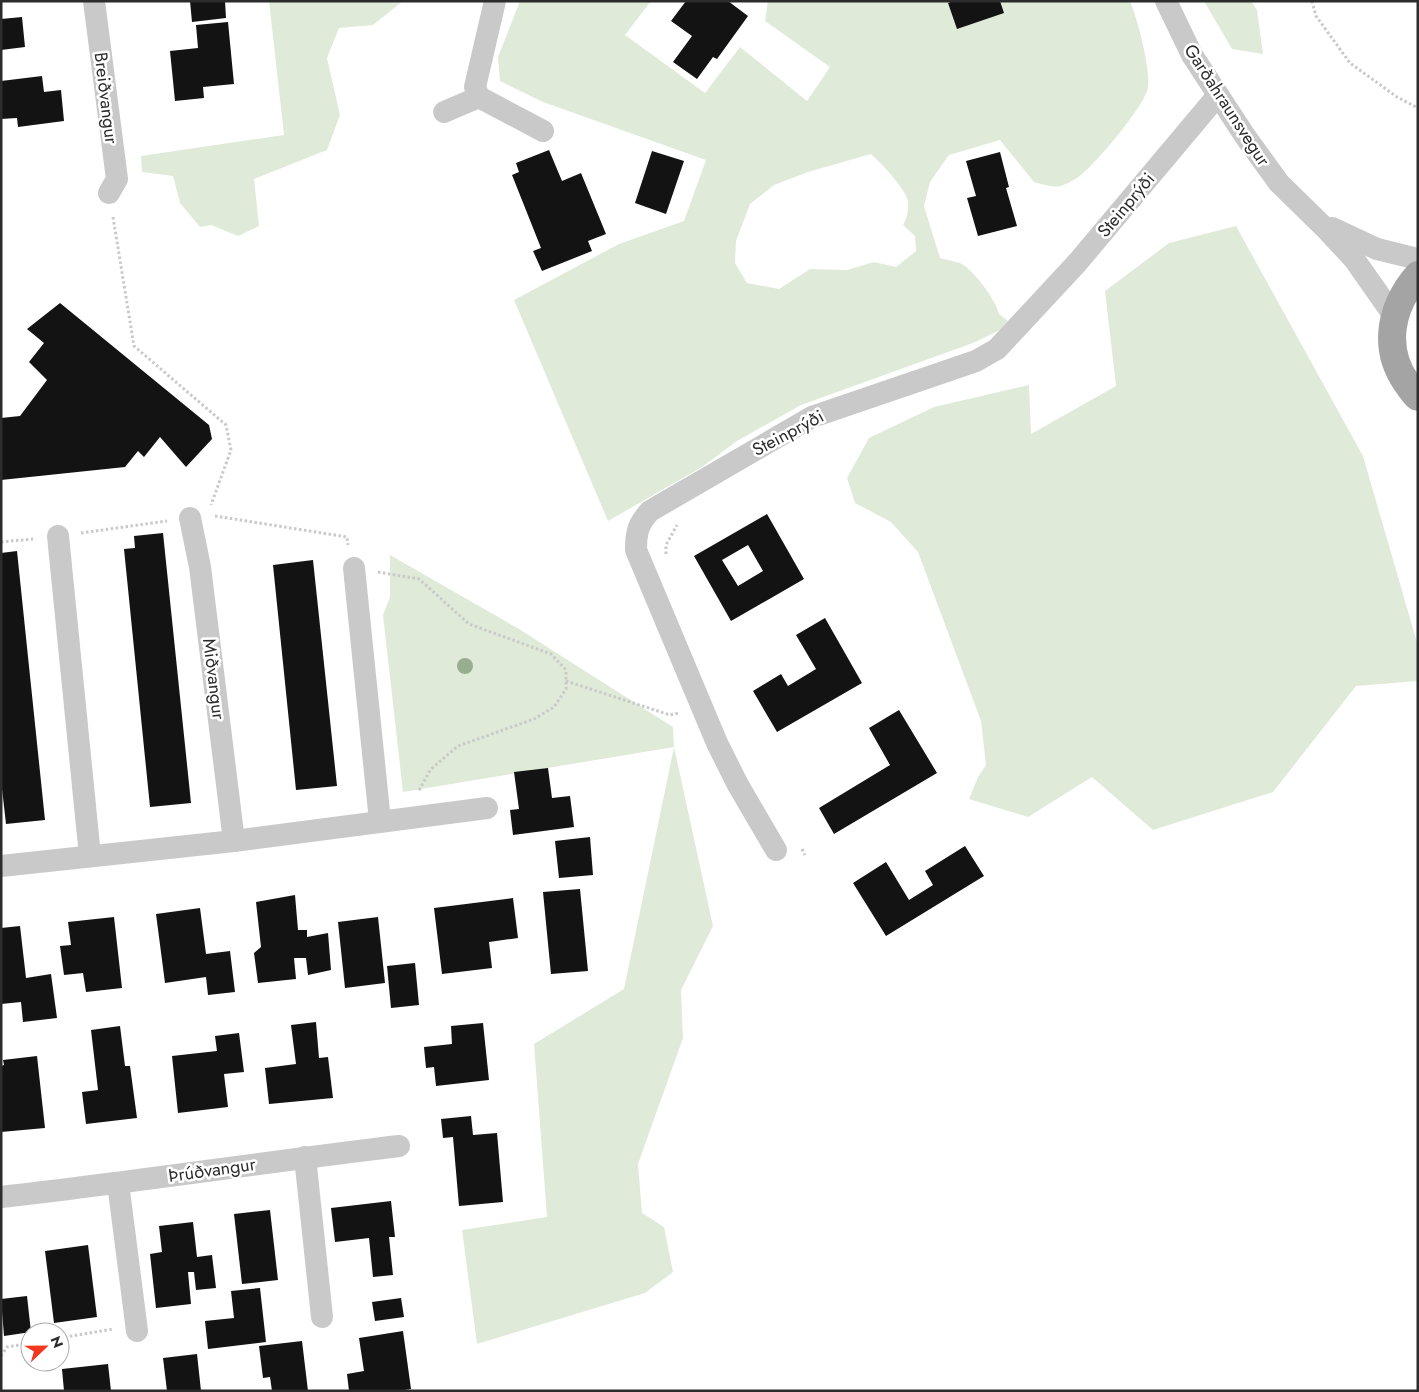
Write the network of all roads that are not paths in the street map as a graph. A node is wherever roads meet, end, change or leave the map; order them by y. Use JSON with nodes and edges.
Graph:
{"nodes":[{"id":1,"x":94,"y":1,"type":"edge"},
{"id":2,"x":495,"y":1,"type":"edge"},
{"id":3,"x":1166,"y":1,"type":"edge"},
{"id":4,"x":1218,"y":94,"type":"junction"},
{"id":5,"x":479,"y":97,"type":"junction"},
{"id":6,"x":444,"y":112,"type":"dead end"},
{"id":7,"x":543,"y":131,"type":"dead end"},
{"id":8,"x":109,"y":194,"type":"road end"},
{"id":9,"x":1298,"y":203,"type":"junction"},
{"id":10,"x":1418,"y":259,"type":"edge"},
{"id":11,"x":1418,"y":276,"type":"edge"},
{"id":12,"x":1394,"y":316,"type":"junction"},
{"id":13,"x":1417,"y":398,"type":"edge"},
{"id":14,"x":190,"y":518,"type":"dead end"},
{"id":15,"x":58,"y":536,"type":"dead end"},
{"id":16,"x":354,"y":568,"type":"road end"},
{"id":17,"x":487,"y":808,"type":"dead end"},
{"id":18,"x":380,"y":821,"type":"junction"},
{"id":19,"x":234,"y":841,"type":"junction"},
{"id":20,"x":776,"y":850,"type":"dead end"},
{"id":21,"x":90,"y":856,"type":"junction"},
{"id":22,"x":1,"y":866,"type":"edge"},
{"id":23,"x":399,"y":1146,"type":"dead end"},
{"id":24,"x":305,"y":1157,"type":"junction"},
{"id":25,"x":118,"y":1183,"type":"junction"},
{"id":26,"x":1,"y":1197,"type":"edge"},
{"id":27,"x":322,"y":1317,"type":"dead end"},
{"id":28,"x":136,"y":1328,"type":"road end"}],
"edges":[{"from":1,"to":8,"type":"street","name":"Breiðvangur"},
{"from":2,"to":5,"type":"street"},
{"from":3,"to":4,"type":"street","name":"Garðahraunsvegur"},
{"from":4,"to":9,"type":"street","name":"Garðahraunsvegur"},
{"from":4,"to":20,"type":"street","name":"Steinprýði"},
{"from":5,"to":6,"type":"street"},
{"from":5,"to":7,"type":"street"},
{"from":9,"to":10,"type":"street","name":"Garðahraunsvegur"},
{"from":9,"to":12,"type":"street","name":"Garðahraunsvegur"},
{"from":11,"to":12,"type":"main road"},
{"from":12,"to":13,"type":"main road"},
{"from":14,"to":19,"type":"street","name":"Miðvangur"},
{"from":15,"to":21,"type":"street"},
{"from":16,"to":18,"type":"street"},
{"from":17,"to":18,"type":"street"},
{"from":18,"to":19,"type":"street"},
{"from":19,"to":21,"type":"street"},
{"from":21,"to":22,"type":"street"},
{"from":23,"to":24,"type":"street","name":"Þrúðvangur"},
{"from":24,"to":25,"type":"street","name":"Þrúðvangur"},
{"from":24,"to":27,"type":"street"},
{"from":25,"to":26,"type":"street","name":"Þrúðvangur"},
{"from":25,"to":28,"type":"street"}]}
